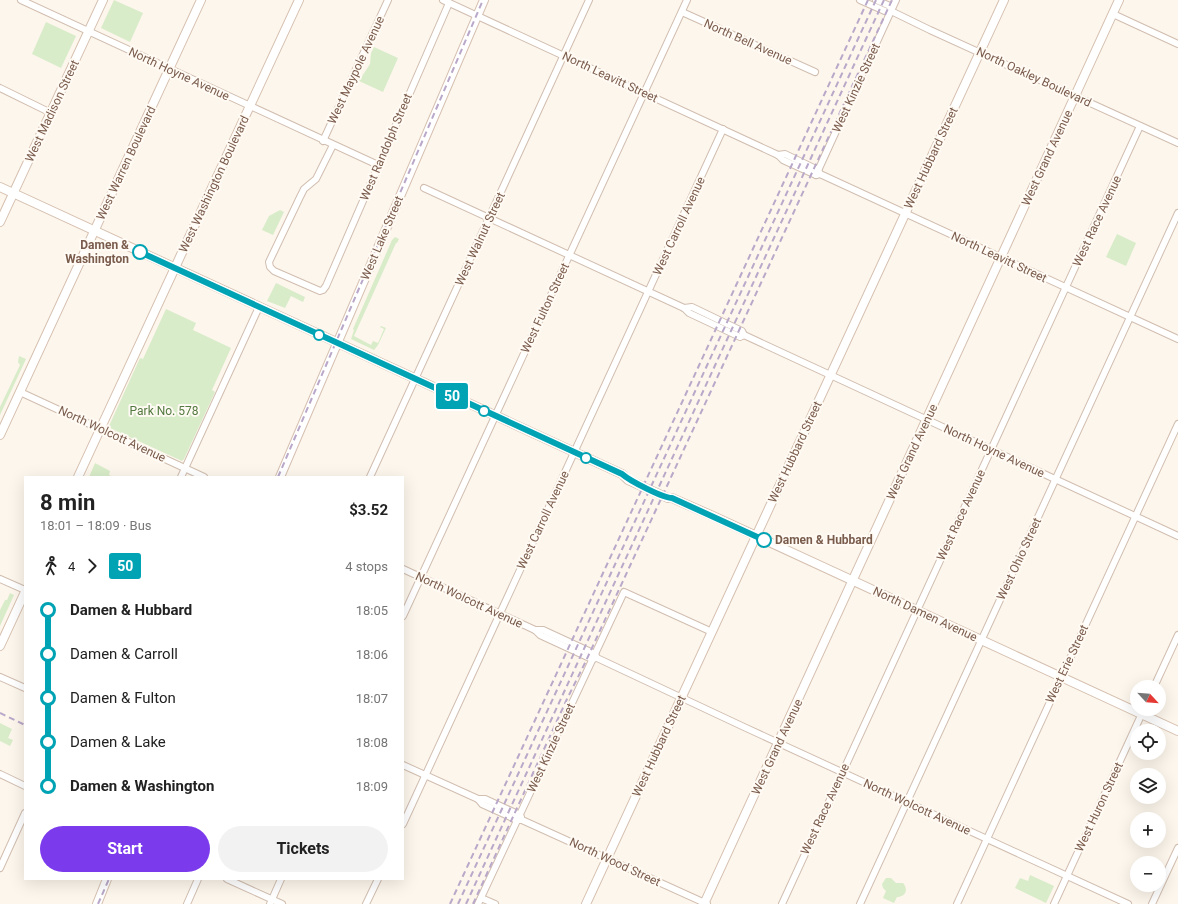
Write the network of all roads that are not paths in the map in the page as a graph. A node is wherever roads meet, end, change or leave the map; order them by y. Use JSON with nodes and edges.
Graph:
{"nodes":[{"id":1,"x":21,"y":0,"type":"edge"},
{"id":2,"x":103,"y":0,"type":"edge"},
{"id":3,"x":201,"y":0,"type":"edge"},
{"id":4,"x":299,"y":0,"type":"edge"},
{"id":5,"x":388,"y":0,"type":"edge"},
{"id":6,"x":484,"y":0,"type":"edge"},
{"id":7,"x":589,"y":0,"type":"edge"},
{"id":8,"x":687,"y":0,"type":"edge"},
{"id":9,"x":860,"y":0,"type":"edge"},
{"id":10,"x":876,"y":0,"type":"edge"},
{"id":11,"x":896,"y":0,"type":"edge"},
{"id":12,"x":1004,"y":0,"type":"edge"},
{"id":13,"x":1119,"y":0,"type":"edge"},
{"id":14,"x":446,"y":1,"type":"edge"},
{"id":15,"x":891,"y":11,"type":"junction"},
{"id":16,"x":682,"y":12,"type":"junction"},
{"id":17,"x":1113,"y":14,"type":"junction"},
{"id":18,"x":478,"y":16,"type":"junction"},
{"id":19,"x":88,"y":32,"type":"junction"},
{"id":20,"x":1178,"y":44,"type":"edge"},
{"id":21,"x":980,"y":53,"type":"junction"},
{"id":22,"x":564,"y":56,"type":"junction"},
{"id":23,"x":169,"y":69,"type":"junction"},
{"id":24,"x":815,"y":72,"type":"dead end"},
{"id":25,"x":0,"y":88,"type":"edge"},
{"id":26,"x":645,"y":93,"type":"junction"},
{"id":27,"x":1075,"y":96,"type":"junction"},
{"id":28,"x":250,"y":107,"type":"junction"},
{"id":29,"x":51,"y":113,"type":"junction"},
{"id":30,"x":1140,"y":126,"type":"junction"},
{"id":31,"x":723,"y":129,"type":"junction"},
{"id":32,"x":323,"y":141,"type":"junction"},
{"id":33,"x":1178,"y":143,"type":"edge"},
{"id":34,"x":332,"y":145,"type":"junction"},
{"id":35,"x":378,"y":165,"type":"junction"},
{"id":36,"x":818,"y":173,"type":"junction"},
{"id":37,"x":0,"y":187,"type":"edge"},
{"id":38,"x":424,"y":188,"type":"dead end"},
{"id":39,"x":14,"y":193,"type":"junction"},
{"id":40,"x":1178,"y":213,"type":"edge"},
{"id":41,"x":905,"y":214,"type":"junction"},
{"id":42,"x":489,"y":218,"type":"junction"},
{"id":43,"x":0,"y":222,"type":"edge"},
{"id":44,"x":94,"y":230,"type":"junction"},
{"id":45,"x":570,"y":255,"type":"junction"},
{"id":46,"x":1001,"y":258,"type":"junction"},
{"id":47,"x":175,"y":268,"type":"junction"},
{"id":48,"x":1066,"y":288,"type":"junction"},
{"id":49,"x":648,"y":292,"type":"junction"},
{"id":50,"x":259,"y":307,"type":"junction"},
{"id":51,"x":1130,"y":317,"type":"junction"},
{"id":52,"x":1178,"y":339,"type":"edge"},
{"id":53,"x":337,"y":343,"type":"junction"},
{"id":54,"x":830,"y":376,"type":"junction"},
{"id":55,"x":415,"y":379,"type":"junction"},
{"id":56,"x":20,"y":392,"type":"junction"},
{"id":57,"x":495,"y":416,"type":"junction"},
{"id":58,"x":927,"y":420,"type":"junction"},
{"id":59,"x":1178,"y":424,"type":"edge"},
{"id":60,"x":100,"y":429,"type":"junction"},
{"id":61,"x":0,"y":435,"type":"edge"},
{"id":62,"x":991,"y":450,"type":"junction"},
{"id":63,"x":574,"y":452,"type":"junction"},
{"id":64,"x":185,"y":468,"type":"junction"},
{"id":65,"x":78,"y":476,"type":"edge"},
{"id":66,"x":181,"y":476,"type":"edge"},
{"id":67,"x":202,"y":476,"type":"edge"},
{"id":68,"x":280,"y":476,"type":"edge"},
{"id":69,"x":370,"y":476,"type":"edge"},
{"id":70,"x":1055,"y":480,"type":"junction"},
{"id":71,"x":1136,"y":517,"type":"junction"},
{"id":72,"x":756,"y":536,"type":"junction"},
{"id":73,"x":1178,"y":536,"type":"edge"},
{"id":74,"x":404,"y":569,"type":"edge"},
{"id":75,"x":421,"y":577,"type":"junction"},
{"id":76,"x":0,"y":579,"type":"edge"},
{"id":77,"x":853,"y":581,"type":"junction"},
{"id":78,"x":24,"y":591,"type":"edge"},
{"id":79,"x":24,"y":593,"type":"edge"},
{"id":80,"x":917,"y":610,"type":"junction"},
{"id":81,"x":404,"y":614,"type":"edge"},
{"id":82,"x":500,"y":614,"type":"junction"},
{"id":83,"x":712,"y":632,"type":"junction"},
{"id":84,"x":1178,"y":635,"type":"edge"},
{"id":85,"x":981,"y":640,"type":"junction"},
{"id":86,"x":0,"y":646,"type":"edge"},
{"id":87,"x":595,"y":657,"type":"junction"},
{"id":88,"x":0,"y":677,"type":"edge"},
{"id":89,"x":1062,"y":677,"type":"junction"},
{"id":90,"x":1157,"y":680,"type":"edge"},
{"id":91,"x":24,"y":688,"type":"edge"},
{"id":92,"x":681,"y":698,"type":"junction"},
{"id":93,"x":1130,"y":706,"type":"edge"},
{"id":94,"x":1141,"y":716,"type":"edge"},
{"id":95,"x":1152,"y":716,"type":"edge"},
{"id":96,"x":1178,"y":731,"type":"edge"},
{"id":97,"x":778,"y":743,"type":"junction"},
{"id":98,"x":404,"y":764,"type":"edge"},
{"id":99,"x":842,"y":772,"type":"junction"},
{"id":100,"x":0,"y":774,"type":"edge"},
{"id":101,"x":426,"y":775,"type":"junction"},
{"id":102,"x":24,"y":786,"type":"edge"},
{"id":103,"x":907,"y":802,"type":"junction"},
{"id":104,"x":24,"y":815,"type":"edge"},
{"id":105,"x":520,"y":818,"type":"junction"},
{"id":106,"x":404,"y":822,"type":"edge"},
{"id":107,"x":987,"y":839,"type":"junction"},
{"id":108,"x":1178,"y":848,"type":"edge"},
{"id":109,"x":607,"y":858,"type":"junction"},
{"id":110,"x":0,"y":868,"type":"edge"},
{"id":111,"x":1067,"y":876,"type":"junction"},
{"id":112,"x":107,"y":880,"type":"edge"},
{"id":113,"x":198,"y":880,"type":"edge"},
{"id":114,"x":230,"y":880,"type":"edge"},
{"id":115,"x":281,"y":880,"type":"edge"},
{"id":116,"x":378,"y":880,"type":"edge"},
{"id":117,"x":480,"y":901,"type":"edge"},
{"id":118,"x":271,"y":902,"type":"edge"},
{"id":119,"x":96,"y":904,"type":"edge"},
{"id":120,"x":187,"y":904,"type":"edge"},
{"id":121,"x":282,"y":904,"type":"edge"},
{"id":122,"x":366,"y":904,"type":"edge"},
{"id":123,"x":495,"y":904,"type":"edge"},
{"id":124,"x":586,"y":904,"type":"edge"},
{"id":125,"x":705,"y":904,"type":"edge"},
{"id":126,"x":782,"y":904,"type":"edge"},
{"id":127,"x":860,"y":904,"type":"edge"},
{"id":128,"x":957,"y":904,"type":"edge"},
{"id":129,"x":1054,"y":904,"type":"edge"},
{"id":130,"x":1128,"y":904,"type":"edge"},
{"id":131,"x":1152,"y":904,"type":"edge"}],
"edges":[{"from":1,"to":19,"type":"street","name":"North Hoyne Avenue"},
{"from":2,"to":19,"type":"main road","name":"West Madison Street"},
{"from":3,"to":23,"type":"main road","name":"West Warren Boulevard"},
{"from":4,"to":28,"type":"main road","name":"West Washington Boulevard"},
{"from":5,"to":32,"type":"street","name":"West Maypole Avenue"},
{"from":6,"to":18,"type":"main road","name":"West Lake Street"},
{"from":7,"to":22,"type":"street","name":"West Walnut Street"},
{"from":8,"to":16,"type":"street","name":"West Fulton Street"},
{"from":9,"to":15,"type":"street","name":"North Oakley Boulevard"},
{"from":10,"to":15,"type":"street","name":"North Oakley Boulevard"},
{"from":11,"to":15,"type":"street","name":"West Kinzie Street"},
{"from":12,"to":21,"type":"main road","name":"West Hubbard Street"},
{"from":13,"to":17,"type":"main road","name":"West Grand Avenue"},
{"from":14,"to":18,"type":"street","name":"North Leavitt Street"},
{"from":14,"to":35,"type":"street","name":"West Randolph Street"},
{"from":15,"to":21,"type":"street","name":"North Oakley Boulevard"},
{"from":15,"to":36,"type":"street","name":"West Kinzie Street"},
{"from":16,"to":24,"type":"street","name":"North Bell Avenue"},
{"from":16,"to":26,"type":"street","name":"West Fulton Street"},
{"from":17,"to":20,"type":"street"},
{"from":17,"to":27,"type":"main road","name":"West Grand Avenue"},
{"from":18,"to":22,"type":"street","name":"North Leavitt Street"},
{"from":18,"to":53,"type":"main road","name":"West Lake Street"},
{"from":19,"to":23,"type":"street","name":"North Hoyne Avenue"},
{"from":19,"to":29,"type":"main road","name":"West Madison Street"},
{"from":21,"to":27,"type":"street","name":"North Oakley Boulevard"},
{"from":21,"to":41,"type":"main road","name":"West Hubbard Street"},
{"from":22,"to":26,"type":"street","name":"North Leavitt Street"},
{"from":22,"to":42,"type":"street","name":"West Walnut Street"},
{"from":23,"to":28,"type":"street","name":"North Hoyne Avenue"},
{"from":23,"to":44,"type":"main road","name":"West Warren Boulevard"},
{"from":25,"to":29,"type":"street"},
{"from":26,"to":31,"type":"street","name":"North Leavitt Street"},
{"from":26,"to":45,"type":"street","name":"West Fulton Street"},
{"from":27,"to":30,"type":"street","name":"North Oakley Boulevard"},
{"from":27,"to":46,"type":"main road","name":"West Grand Avenue"},
{"from":28,"to":32,"type":"street","name":"North Hoyne Avenue"},
{"from":28,"to":47,"type":"main road","name":"West Washington Boulevard"},
{"from":29,"to":39,"type":"main road","name":"West Madison Street"},
{"from":30,"to":33,"type":"street","name":"North Oakley Boulevard"},
{"from":30,"to":48,"type":"street","name":"West Race Avenue"},
{"from":31,"to":36,"type":"street","name":"North Leavitt Street"},
{"from":31,"to":49,"type":"street","name":"West Carroll Avenue"},
{"from":32,"to":34,"type":"street","name":"North Hoyne Avenue"},
{"from":34,"to":35,"type":"street","name":"North Hoyne Avenue"},
{"from":34,"to":35,"type":"street","name":"West Randolph Street"},
{"from":36,"to":41,"type":"street","name":"North Leavitt Street"},
{"from":37,"to":39,"type":"main road","name":"North Damen Avenue"},
{"from":38,"to":42,"type":"street","name":"North Hoyne Avenue"},
{"from":39,"to":43,"type":"main road","name":"West Madison Street"},
{"from":39,"to":44,"type":"main road","name":"North Damen Avenue"},
{"from":40,"to":51,"type":"street","name":"West Ohio Street"},
{"from":41,"to":46,"type":"street","name":"North Leavitt Street"},
{"from":41,"to":54,"type":"main road","name":"West Hubbard Street"},
{"from":42,"to":45,"type":"street","name":"North Hoyne Avenue"},
{"from":42,"to":55,"type":"street","name":"West Walnut Street"},
{"from":44,"to":47,"type":"main road","name":"North Damen Avenue"},
{"from":44,"to":56,"type":"main road","name":"West Warren Boulevard"},
{"from":45,"to":49,"type":"street","name":"North Hoyne Avenue"},
{"from":45,"to":57,"type":"street","name":"West Fulton Street"},
{"from":46,"to":48,"type":"street","name":"North Leavitt Street"},
{"from":46,"to":58,"type":"main road","name":"West Grand Avenue"},
{"from":47,"to":50,"type":"main road","name":"North Damen Avenue"},
{"from":47,"to":60,"type":"main road","name":"West Washington Boulevard"},
{"from":48,"to":51,"type":"street","name":"North Leavitt Street"},
{"from":48,"to":62,"type":"street","name":"West Race Avenue"},
{"from":49,"to":54,"type":"street","name":"North Hoyne Avenue"},
{"from":49,"to":63,"type":"street","name":"West Carroll Avenue"},
{"from":50,"to":53,"type":"main road","name":"North Damen Avenue"},
{"from":50,"to":64,"type":"street"},
{"from":51,"to":52,"type":"street","name":"North Leavitt Street"},
{"from":51,"to":70,"type":"street","name":"West Ohio Street"},
{"from":53,"to":55,"type":"main road","name":"North Damen Avenue"},
{"from":53,"to":68,"type":"main road","name":"West Lake Street"},
{"from":54,"to":58,"type":"street","name":"North Hoyne Avenue"},
{"from":54,"to":72,"type":"main road","name":"West Hubbard Street"},
{"from":55,"to":57,"type":"main road","name":"North Damen Avenue"},
{"from":55,"to":69,"type":"street","name":"West Walnut Street"},
{"from":56,"to":60,"type":"street","name":"North Wolcott Avenue"},
{"from":56,"to":61,"type":"main road","name":"West Warren Boulevard"},
{"from":57,"to":63,"type":"main road","name":"North Damen Avenue"},
{"from":57,"to":75,"type":"street","name":"West Fulton Street"},
{"from":58,"to":62,"type":"street","name":"North Hoyne Avenue"},
{"from":58,"to":77,"type":"main road","name":"West Grand Avenue"},
{"from":59,"to":71,"type":"street","name":"West Erie Street"},
{"from":60,"to":64,"type":"street","name":"North Wolcott Avenue"},
{"from":60,"to":65,"type":"main road","name":"West Washington Boulevard"},
{"from":62,"to":70,"type":"street","name":"North Hoyne Avenue"},
{"from":62,"to":80,"type":"street","name":"West Race Avenue"},
{"from":63,"to":72,"type":"main road","name":"North Damen Avenue"},
{"from":63,"to":82,"type":"street","name":"West Carroll Avenue"},
{"from":64,"to":66,"type":"street"},
{"from":64,"to":67,"type":"street","name":"North Wolcott Avenue"},
{"from":70,"to":71,"type":"street","name":"North Hoyne Avenue"},
{"from":70,"to":85,"type":"street","name":"West Ohio Street"},
{"from":71,"to":73,"type":"street","name":"North Hoyne Avenue"},
{"from":71,"to":89,"type":"street","name":"West Erie Street"},
{"from":72,"to":77,"type":"main road","name":"North Damen Avenue"},
{"from":72,"to":83,"type":"main road","name":"West Hubbard Street"},
{"from":74,"to":75,"type":"street","name":"North Wolcott Avenue"},
{"from":75,"to":81,"type":"street","name":"West Fulton Street"},
{"from":75,"to":82,"type":"street","name":"North Wolcott Avenue"},
{"from":76,"to":78,"type":"street"},
{"from":77,"to":80,"type":"main road","name":"North Damen Avenue"},
{"from":77,"to":97,"type":"main road","name":"West Grand Avenue"},
{"from":79,"to":86,"type":"main road"},
{"from":80,"to":85,"type":"main road","name":"North Damen Avenue"},
{"from":80,"to":99,"type":"street","name":"West Race Avenue"},
{"from":82,"to":87,"type":"street","name":"North Wolcott Avenue"},
{"from":82,"to":101,"type":"street","name":"West Carroll Avenue"},
{"from":83,"to":87,"type":"street","name":"West Kinzie Street"},
{"from":83,"to":92,"type":"main road","name":"West Hubbard Street"},
{"from":84,"to":90,"type":"street"},
{"from":85,"to":89,"type":"main road","name":"North Damen Avenue"},
{"from":85,"to":103,"type":"street","name":"West Ohio Street"},
{"from":87,"to":92,"type":"street","name":"North Wolcott Avenue"},
{"from":87,"to":105,"type":"street","name":"West Kinzie Street"},
{"from":88,"to":91,"type":"street"},
{"from":89,"to":93,"type":"main road","name":"North Damen Avenue"},
{"from":89,"to":107,"type":"street","name":"West Erie Street"},
{"from":92,"to":97,"type":"street","name":"North Wolcott Avenue"},
{"from":92,"to":109,"type":"main road","name":"West Hubbard Street"},
{"from":94,"to":111,"type":"street","name":"West Huron Street"},
{"from":95,"to":96,"type":"main road","name":"North Damen Avenue"},
{"from":97,"to":99,"type":"street","name":"North Wolcott Avenue"},
{"from":97,"to":125,"type":"main road","name":"West Grand Avenue"},
{"from":98,"to":101,"type":"street","name":"North Wood Street"},
{"from":99,"to":103,"type":"street","name":"North Wolcott Avenue"},
{"from":99,"to":126,"type":"street","name":"West Race Avenue"},
{"from":100,"to":102,"type":"street"},
{"from":101,"to":105,"type":"street","name":"North Wood Street"},
{"from":101,"to":106,"type":"street","name":"West Carroll Avenue"},
{"from":103,"to":107,"type":"street","name":"North Wolcott Avenue"},
{"from":103,"to":127,"type":"street","name":"West Ohio Street"},
{"from":104,"to":110,"type":"street"},
{"from":105,"to":109,"type":"street","name":"North Wood Street"},
{"from":105,"to":117,"type":"street","name":"West Kinzie Street"},
{"from":107,"to":111,"type":"street","name":"North Wolcott Avenue"},
{"from":107,"to":128,"type":"street","name":"West Erie Street"},
{"from":108,"to":131,"type":"street"},
{"from":109,"to":124,"type":"main road","name":"West Hubbard Street"},
{"from":109,"to":125,"type":"street","name":"North Wood Street"},
{"from":111,"to":129,"type":"street","name":"West Huron Street"},
{"from":111,"to":130,"type":"street","name":"North Wolcott Avenue"},
{"from":112,"to":119,"type":"main road"},
{"from":113,"to":120,"type":"street"},
{"from":114,"to":118,"type":"street"},
{"from":115,"to":118,"type":"street"},
{"from":116,"to":122,"type":"street"},
{"from":117,"to":123,"type":"street"},
{"from":118,"to":121,"type":"street"}]}
